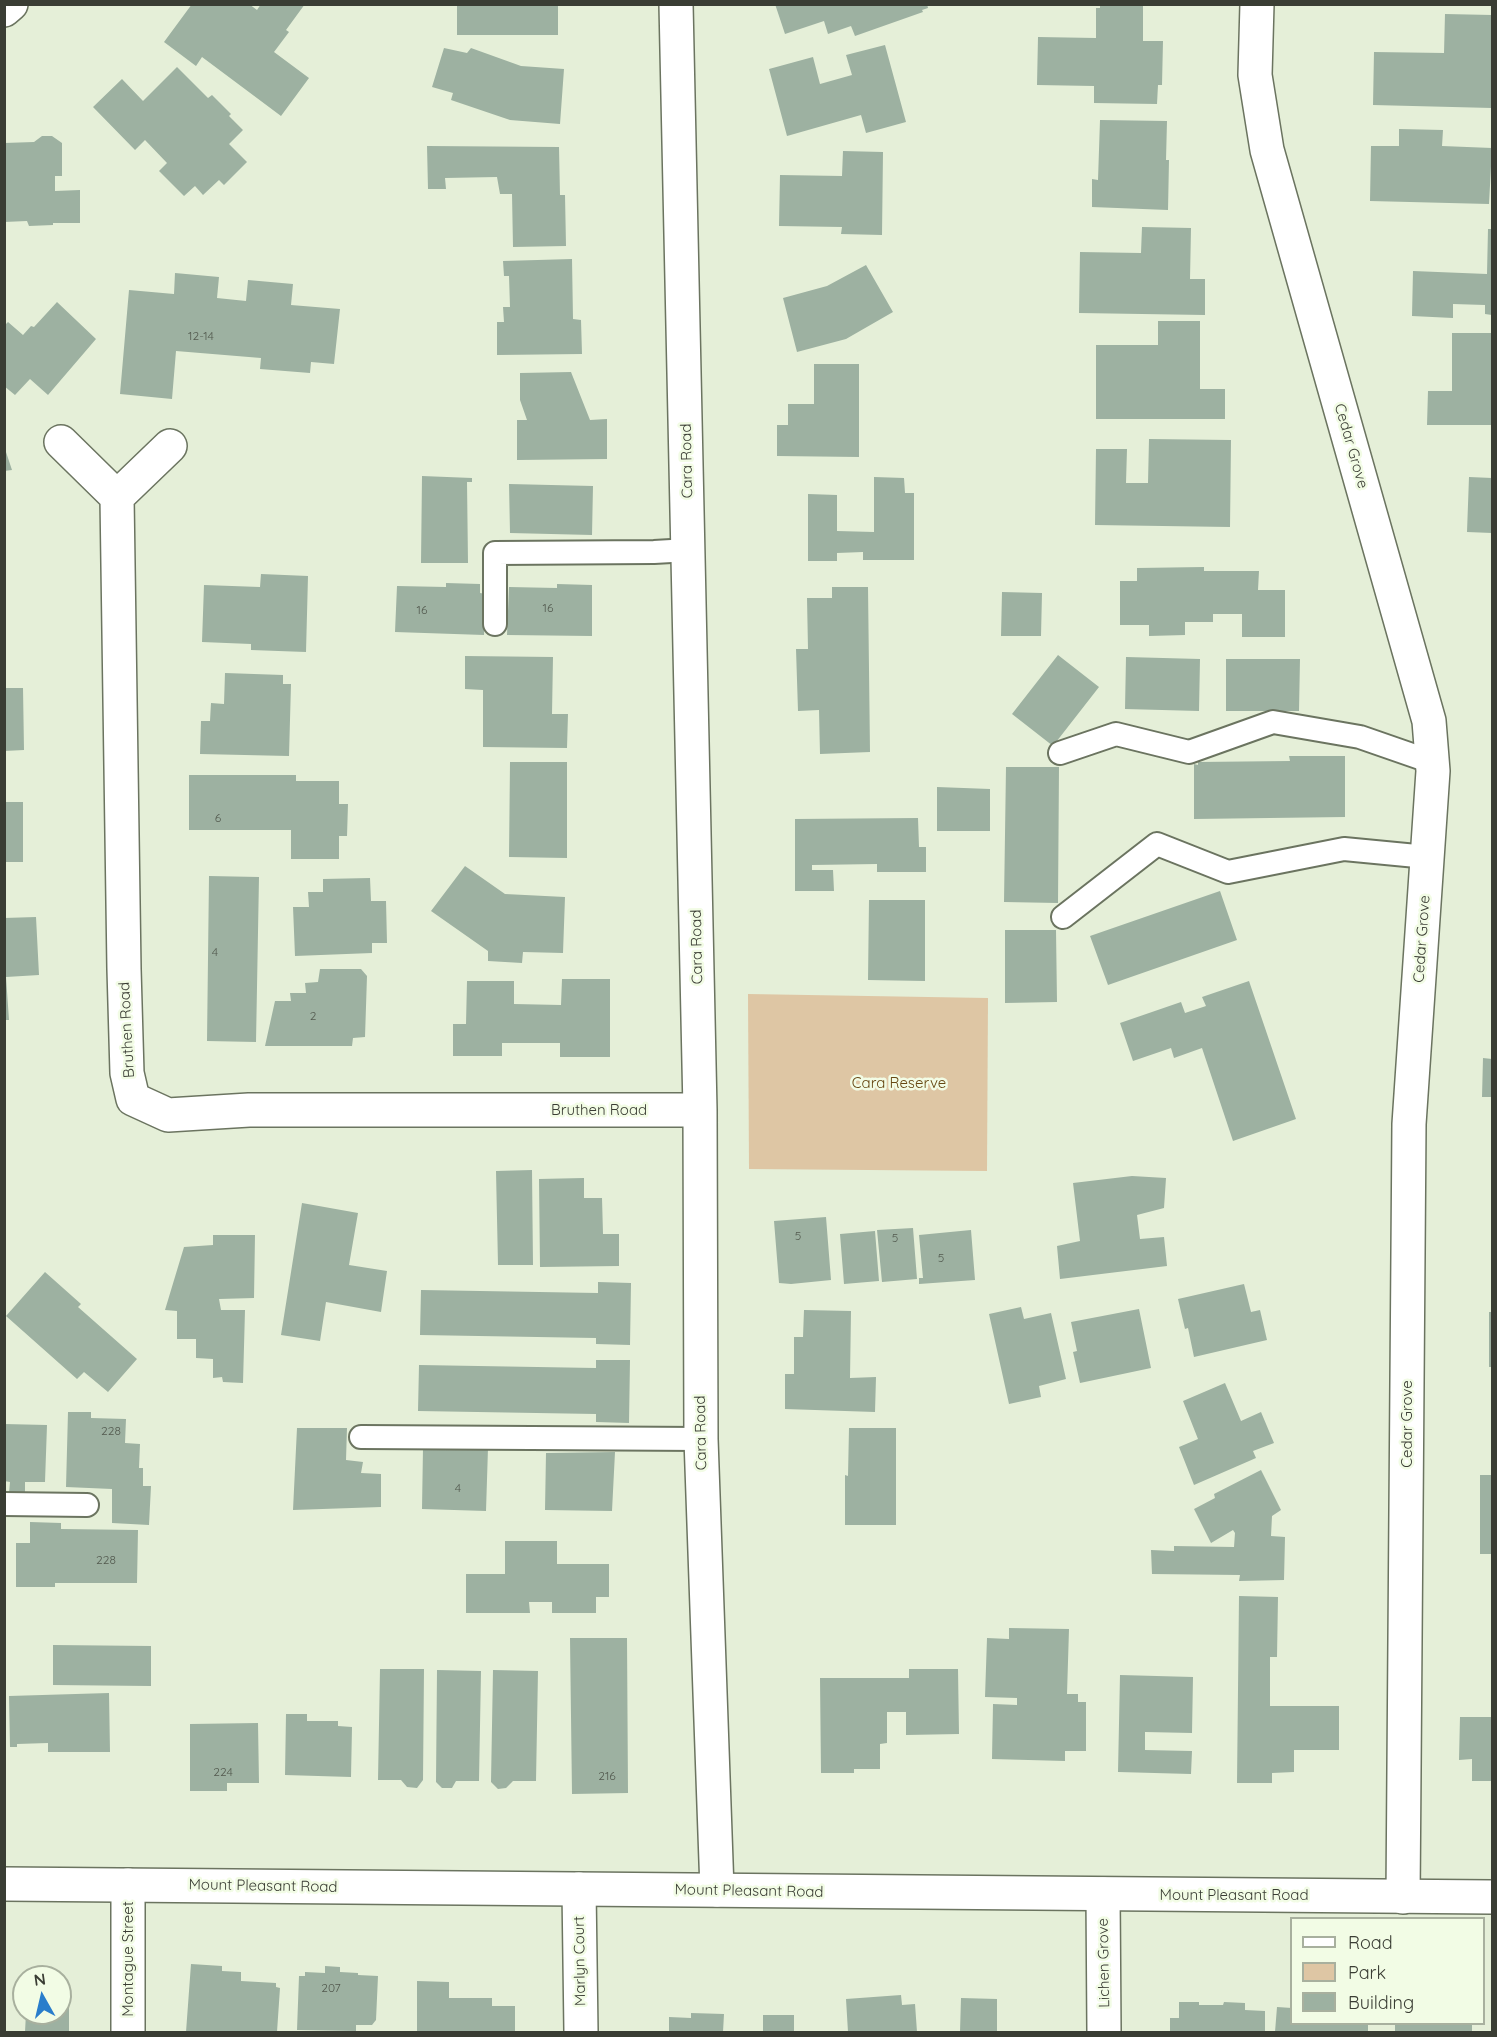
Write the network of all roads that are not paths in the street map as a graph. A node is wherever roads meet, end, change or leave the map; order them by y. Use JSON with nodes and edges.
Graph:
{"nodes":[{"id":1,"x":11,"y":4,"type":"edge"},
{"id":2,"x":676,"y":4,"type":"edge"},
{"id":3,"x":1257,"y":4,"type":"edge"},
{"id":4,"x":4,"y":10,"type":"edge"},
{"id":5,"x":61,"y":442,"type":"dead end"},
{"id":6,"x":170,"y":446,"type":"dead end"},
{"id":7,"x":117,"y":498,"type":"junction"},
{"id":8,"x":689,"y":550,"type":"junction"},
{"id":9,"x":495,"y":624,"type":"dead end"},
{"id":10,"x":1060,"y":753,"type":"dead end"},
{"id":11,"x":1432,"y":762,"type":"junction"},
{"id":12,"x":1427,"y":857,"type":"junction"},
{"id":13,"x":1063,"y":917,"type":"dead end"},
{"id":14,"x":700,"y":1110,"type":"junction"},
{"id":15,"x":361,"y":1437,"type":"dead end"},
{"id":16,"x":700,"y":1439,"type":"junction"},
{"id":17,"x":4,"y":1504,"type":"edge"},
{"id":18,"x":87,"y":1505,"type":"dead end"},
{"id":19,"x":4,"y":1884,"type":"edge"},
{"id":20,"x":128,"y":1885,"type":"junction"},
{"id":21,"x":579,"y":1889,"type":"junction"},
{"id":22,"x":717,"y":1890,"type":"junction"},
{"id":23,"x":1103,"y":1894,"type":"junction"},
{"id":24,"x":1403,"y":1897,"type":"junction"},
{"id":25,"x":1492,"y":1897,"type":"edge"},
{"id":26,"x":128,"y":2032,"type":"edge"},
{"id":27,"x":581,"y":2032,"type":"edge"},
{"id":28,"x":1104,"y":2032,"type":"edge"}],
"edges":[{"from":1,"to":4,"type":"street"},
{"from":2,"to":8,"type":"street","name":"Cara Road"},
{"from":3,"to":11,"type":"street","name":"Cedar Grove"},
{"from":5,"to":7,"type":"street"},
{"from":6,"to":7,"type":"street"},
{"from":7,"to":14,"type":"street","name":"Bruthen Road"},
{"from":8,"to":9,"type":"lane"},
{"from":8,"to":14,"type":"street","name":"Cara Road"},
{"from":10,"to":11,"type":"lane"},
{"from":11,"to":12,"type":"street","name":"Cedar Grove"},
{"from":12,"to":13,"type":"lane"},
{"from":12,"to":24,"type":"street","name":"Cedar Grove"},
{"from":14,"to":16,"type":"street","name":"Cara Road"},
{"from":15,"to":16,"type":"lane"},
{"from":16,"to":22,"type":"street","name":"Cara Road"},
{"from":17,"to":18,"type":"lane"},
{"from":19,"to":20,"type":"street","name":"Mount Pleasant Road"},
{"from":20,"to":21,"type":"street","name":"Mount Pleasant Road"},
{"from":20,"to":26,"type":"street","name":"Montague Street"},
{"from":21,"to":22,"type":"street","name":"Mount Pleasant Road"},
{"from":21,"to":27,"type":"street","name":"Marlyn Court"},
{"from":22,"to":23,"type":"street","name":"Mount Pleasant Road"},
{"from":23,"to":24,"type":"street","name":"Mount Pleasant Road"},
{"from":23,"to":28,"type":"street","name":"Lichen Grove"},
{"from":24,"to":25,"type":"street","name":"Mount Pleasant Road"}]}
